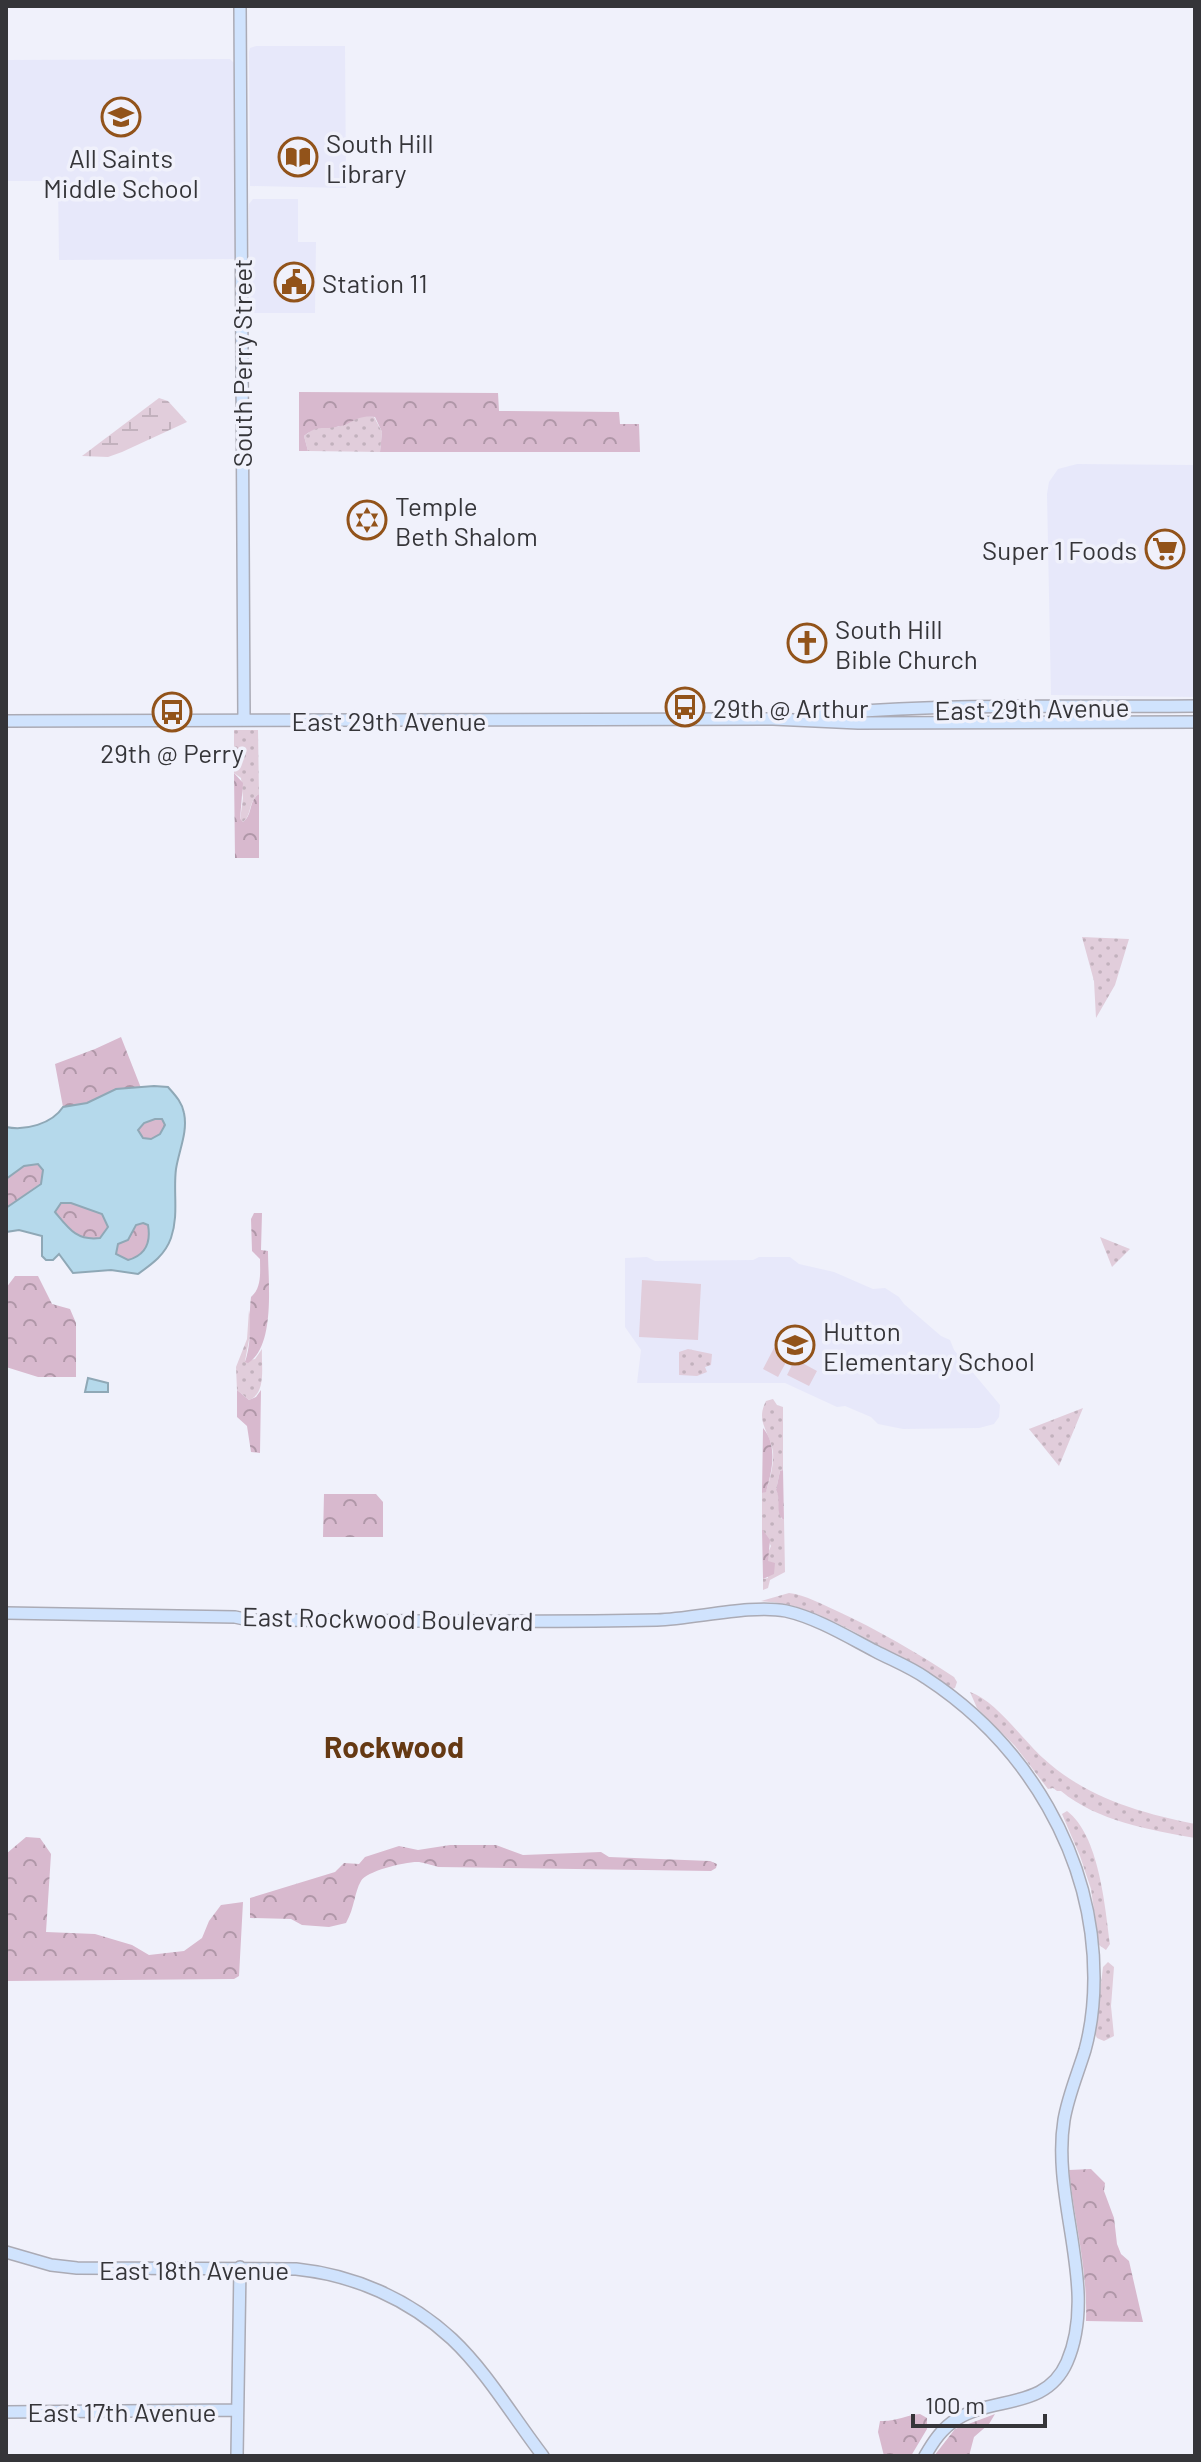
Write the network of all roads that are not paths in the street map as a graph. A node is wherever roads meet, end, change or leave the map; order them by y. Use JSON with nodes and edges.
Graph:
{"nodes":[{"id":1,"x":240,"y":6,"type":"edge"},
{"id":2,"x":1195,"y":706,"type":"edge"},
{"id":3,"x":773,"y":719,"type":"junction"},
{"id":4,"x":244,"y":720,"type":"junction"},
{"id":5,"x":6,"y":721,"type":"edge"},
{"id":6,"x":1195,"y":722,"type":"edge"},
{"id":7,"x":6,"y":1613,"type":"edge"},
{"id":8,"x":6,"y":2252,"type":"edge"},
{"id":9,"x":240,"y":2267,"type":"junction"},
{"id":10,"x":237,"y":2410,"type":"junction"},
{"id":11,"x":6,"y":2412,"type":"edge"},
{"id":12,"x":237,"y":2456,"type":"edge"},
{"id":13,"x":543,"y":2456,"type":"edge"},
{"id":14,"x":925,"y":2456,"type":"edge"}],
"edges":[{"from":1,"to":4,"type":"street","name":"South Perry Street"},
{"from":2,"to":3,"type":"street","name":"East 29th Avenue"},
{"from":3,"to":4,"type":"street","name":"East 29th Avenue"},
{"from":3,"to":6,"type":"street","name":"East 29th Avenue"},
{"from":4,"to":5,"type":"street","name":"East 29th Avenue"},
{"from":7,"to":14,"type":"street","name":"East Rockwood Boulevard"},
{"from":8,"to":9,"type":"street","name":"East 18th Avenue"},
{"from":9,"to":10,"type":"street"},
{"from":9,"to":13,"type":"street","name":"East 18th Avenue"},
{"from":10,"to":11,"type":"street","name":"East 17th Avenue"},
{"from":10,"to":12,"type":"street"}]}
